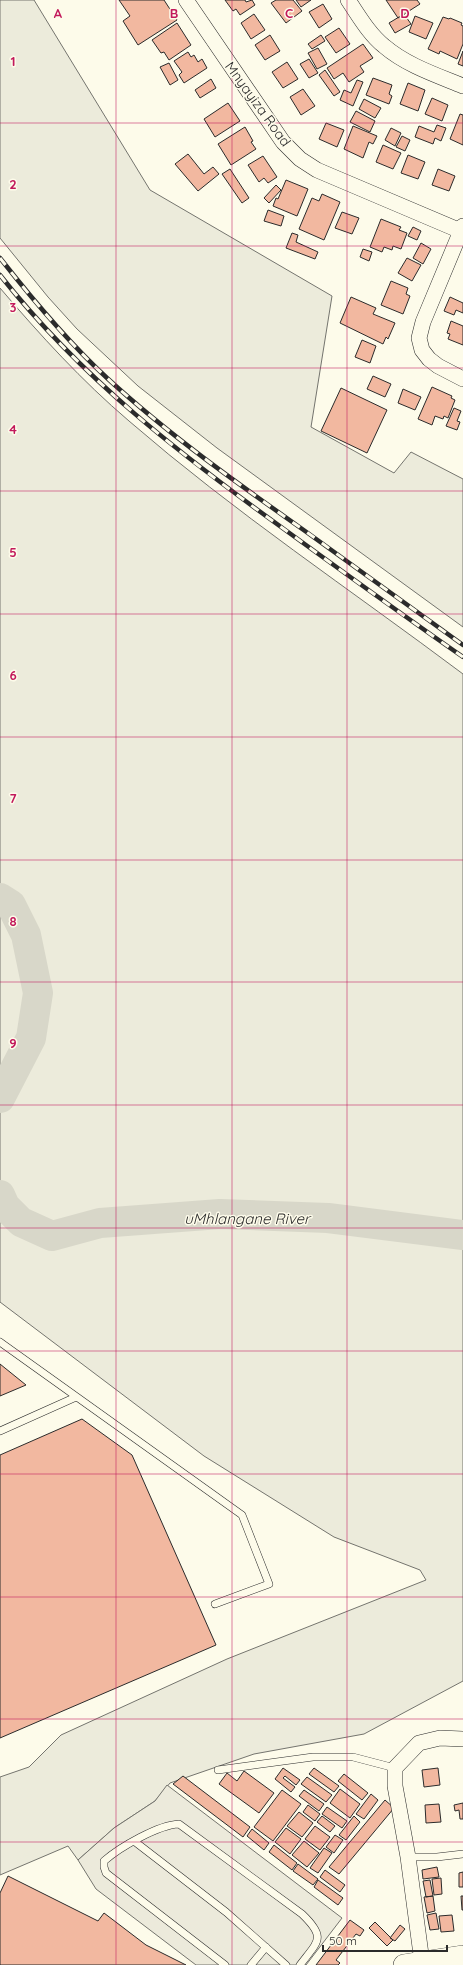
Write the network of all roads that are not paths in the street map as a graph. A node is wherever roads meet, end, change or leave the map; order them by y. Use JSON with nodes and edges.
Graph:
{"nodes":[{"id":1,"x":186,"y":0,"type":"edge"},
{"id":2,"x":348,"y":0,"type":"edge"},
{"id":3,"x":463,"y":86,"type":"edge"},
{"id":4,"x":462,"y":230,"type":"edge"},
{"id":5,"x":463,"y":379,"type":"edge"},
{"id":6,"x":0,"y":1342,"type":"edge"},
{"id":7,"x":76,"y":1397,"type":"junction"},
{"id":8,"x":0,"y":1431,"type":"edge"},
{"id":9,"x":215,"y":1604,"type":"dead end"},
{"id":10,"x":463,"y":1739,"type":"edge"},
{"id":11,"x":395,"y":1768,"type":"junction"},
{"id":12,"x":218,"y":1770,"type":"dead end"},
{"id":13,"x":134,"y":1841,"type":"junction"},
{"id":14,"x":463,"y":1854,"type":"edge"},
{"id":15,"x":408,"y":1857,"type":"junction"},
{"id":16,"x":266,"y":1947,"type":"junction"},
{"id":17,"x":463,"y":1956,"type":"edge"},
{"id":18,"x":413,"y":1964,"type":"edge"},
{"id":19,"x":225,"y":1965,"type":"edge"},
{"id":20,"x":251,"y":1965,"type":"edge"},
{"id":21,"x":286,"y":1965,"type":"edge"},
{"id":22,"x":300,"y":1965,"type":"edge"}],
"edges":[{"from":1,"to":4,"type":"street","name":"Mnyayiza Road"},
{"from":2,"to":3,"type":"street"},
{"from":4,"to":5,"type":"street"},
{"from":6,"to":7,"type":"lane"},
{"from":7,"to":8,"type":"lane"},
{"from":7,"to":9,"type":"lane"},
{"from":10,"to":11,"type":"street"},
{"from":11,"to":12,"type":"lane"},
{"from":11,"to":15,"type":"street"},
{"from":13,"to":16,"type":"lane"},
{"from":13,"to":19,"type":"lane"},
{"from":13,"to":22,"type":"lane"},
{"from":14,"to":15,"type":"lane"},
{"from":15,"to":18,"type":"street"},
{"from":16,"to":20,"type":"lane"},
{"from":16,"to":21,"type":"lane"},
{"from":17,"to":18,"type":"street"}]}
